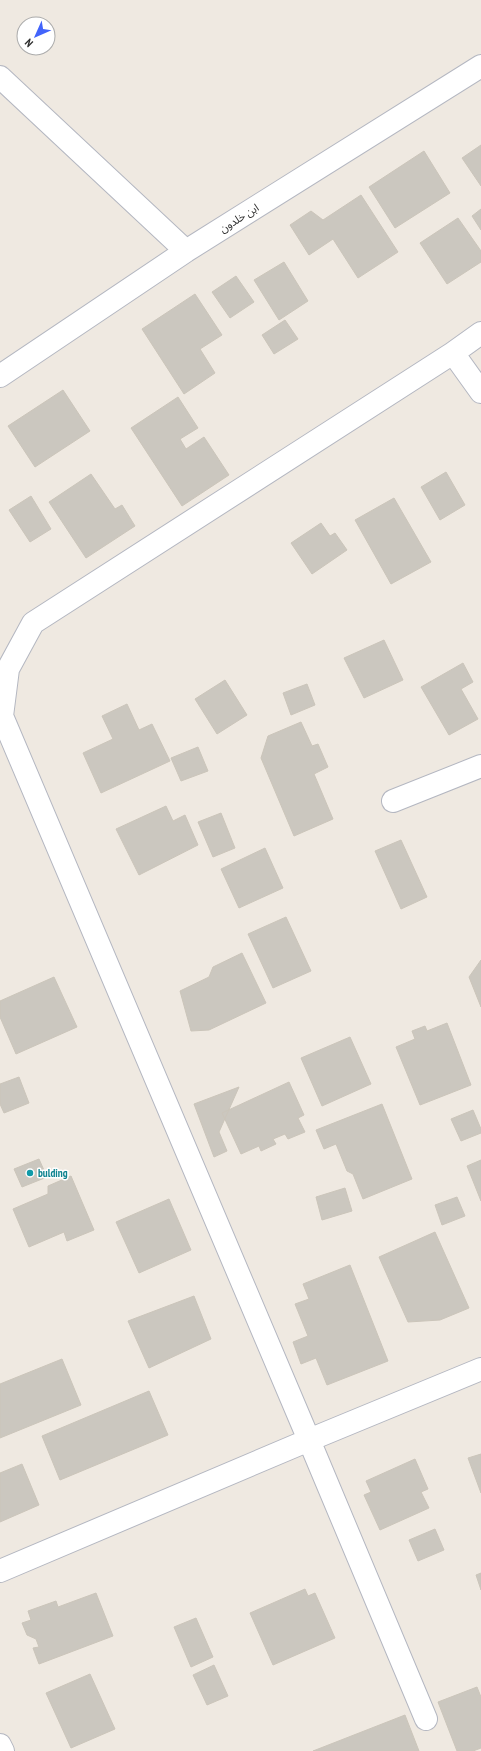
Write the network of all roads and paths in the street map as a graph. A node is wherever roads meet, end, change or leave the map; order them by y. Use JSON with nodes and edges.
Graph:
{"nodes":[{"id":1,"x":481,"y":66,"type":"edge"},
{"id":2,"x":0,"y":77,"type":"edge"},
{"id":3,"x":186,"y":251,"type":"junction"},
{"id":4,"x":481,"y":333,"type":"edge"},
{"id":5,"x":453,"y":353,"type":"junction"},
{"id":6,"x":0,"y":376,"type":"edge"},
{"id":7,"x":481,"y":392,"type":"edge"},
{"id":8,"x":481,"y":766,"type":"edge"},
{"id":9,"x":393,"y":801,"type":"dead end"},
{"id":10,"x":481,"y":1369,"type":"edge"},
{"id":11,"x":309,"y":1440,"type":"junction"},
{"id":12,"x":0,"y":1571,"type":"edge"},
{"id":13,"x":426,"y":1719,"type":"dead end"},
{"id":14,"x":0,"y":1745,"type":"edge"},
{"id":15,"x":3,"y":1751,"type":"edge"}],
"edges":[{"from":1,"to":3,"type":"street","name":"ابن خلدون"},
{"from":2,"to":3,"type":"street"},
{"from":3,"to":6,"type":"street","name":"ابن خلدون"},
{"from":4,"to":5,"type":"street"},
{"from":5,"to":7,"type":"street"},
{"from":5,"to":11,"type":"street"},
{"from":8,"to":9,"type":"street"},
{"from":10,"to":11,"type":"street"},
{"from":11,"to":12,"type":"street"},
{"from":11,"to":13,"type":"street"},
{"from":14,"to":15,"type":"street"}]}
